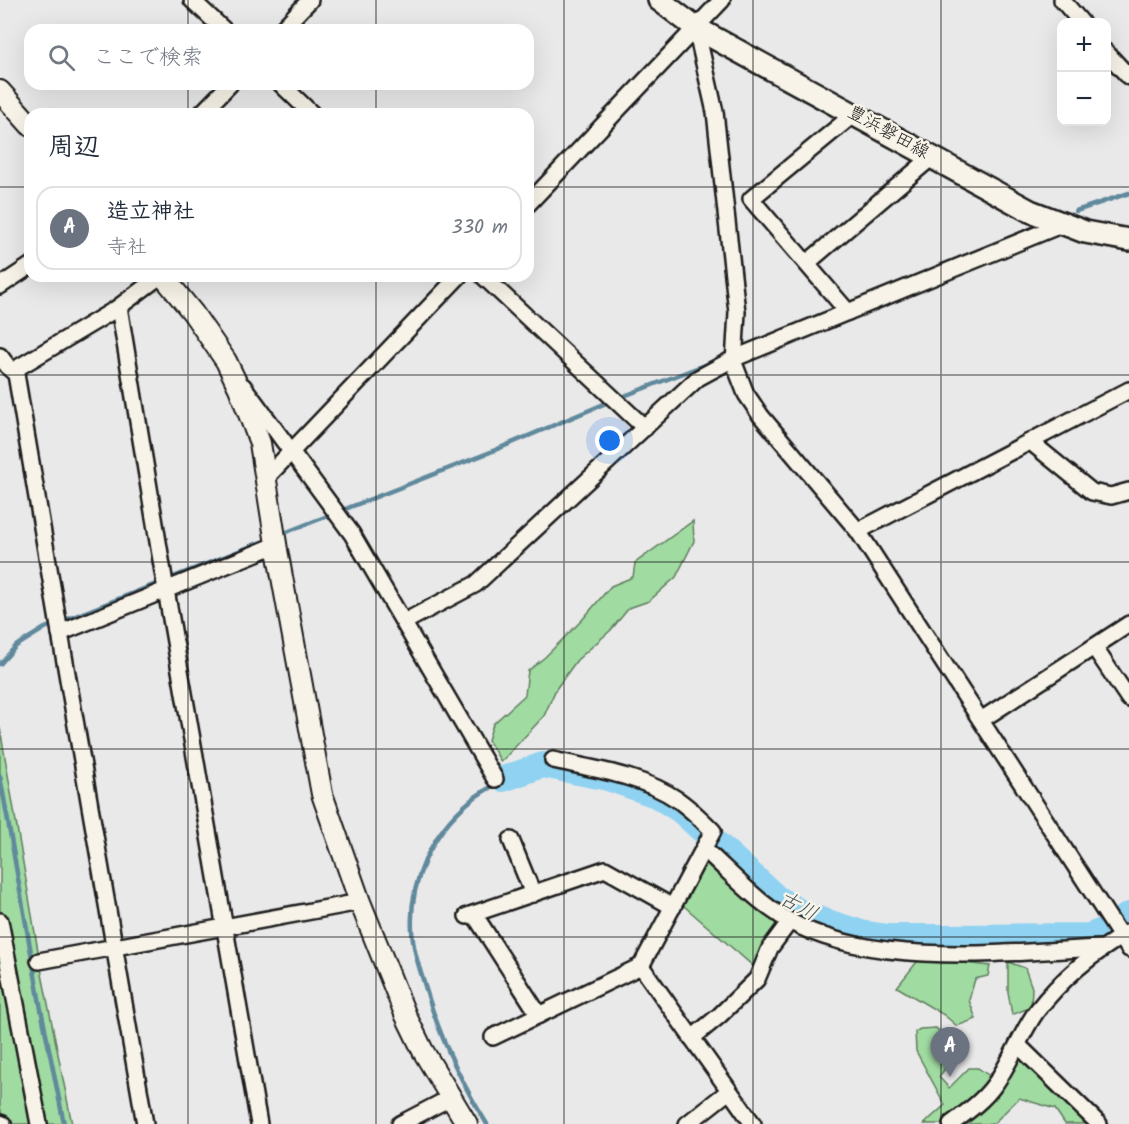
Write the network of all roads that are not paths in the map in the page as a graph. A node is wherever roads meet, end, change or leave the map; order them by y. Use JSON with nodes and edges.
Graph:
{"nodes":[{"id":1,"x":192,"y":0,"type":"edge"},
{"id":2,"x":310,"y":0,"type":"edge"},
{"id":3,"x":659,"y":0,"type":"edge"},
{"id":4,"x":722,"y":0,"type":"edge"},
{"id":5,"x":1062,"y":0,"type":"edge"},
{"id":6,"x":1078,"y":18,"type":"edge"},
{"id":7,"x":218,"y":24,"type":"edge"},
{"id":8,"x":288,"y":24,"type":"edge"},
{"id":9,"x":696,"y":28,"type":"junction"},
{"id":10,"x":1111,"y":57,"type":"edge"},
{"id":11,"x":1129,"y":77,"type":"edge"},
{"id":12,"x":224,"y":90,"type":"edge"},
{"id":13,"x":287,"y":90,"type":"edge"},
{"id":14,"x":2,"y":96,"type":"edge"},
{"id":15,"x":207,"y":108,"type":"edge"},
{"id":16,"x":306,"y":108,"type":"edge"},
{"id":17,"x":854,"y":114,"type":"junction"},
{"id":18,"x":24,"y":119,"type":"edge"},
{"id":19,"x":932,"y":157,"type":"junction"},
{"id":20,"x":534,"y":198,"type":"edge"},
{"id":21,"x":1064,"y":224,"type":"junction"},
{"id":22,"x":1129,"y":240,"type":"edge"},
{"id":23,"x":807,"y":263,"type":"junction"},
{"id":24,"x":24,"y":270,"type":"edge"},
{"id":25,"x":153,"y":282,"type":"edge"},
{"id":26,"x":166,"y":282,"type":"edge"},
{"id":27,"x":453,"y":282,"type":"edge"},
{"id":28,"x":489,"y":282,"type":"edge"},
{"id":29,"x":0,"y":286,"type":"edge"},
{"id":30,"x":119,"y":307,"type":"junction"},
{"id":31,"x":848,"y":312,"type":"junction"},
{"id":32,"x":0,"y":356,"type":"edge"},
{"id":33,"x":735,"y":358,"type":"junction"},
{"id":34,"x":226,"y":361,"type":"junction"},
{"id":35,"x":16,"y":374,"type":"junction"},
{"id":36,"x":1129,"y":390,"type":"edge"},
{"id":37,"x":645,"y":428,"type":"junction"},
{"id":38,"x":1032,"y":442,"type":"junction"},
{"id":39,"x":290,"y":452,"type":"junction"},
{"id":40,"x":266,"y":478,"type":"junction"},
{"id":41,"x":1129,"y":490,"type":"edge"},
{"id":42,"x":858,"y":531,"type":"junction"},
{"id":43,"x":275,"y":538,"type":"junction"},
{"id":44,"x":165,"y":582,"type":"junction"},
{"id":45,"x":404,"y":622,"type":"junction"},
{"id":46,"x":1129,"y":624,"type":"edge"},
{"id":47,"x":60,"y":633,"type":"junction"},
{"id":48,"x":1094,"y":647,"type":"junction"},
{"id":49,"x":1129,"y":699,"type":"edge"},
{"id":50,"x":981,"y":720,"type":"junction"},
{"id":51,"x":554,"y":760,"type":"dead end"},
{"id":52,"x":495,"y":779,"type":"dead end"},
{"id":53,"x":511,"y":840,"type":"dead end"},
{"id":54,"x":704,"y":849,"type":"junction"},
{"id":55,"x":533,"y":894,"type":"junction"},
{"id":56,"x":360,"y":903,"type":"junction"},
{"id":57,"x":673,"y":907,"type":"junction"},
{"id":58,"x":0,"y":921,"type":"edge"},
{"id":59,"x":790,"y":921,"type":"junction"},
{"id":60,"x":225,"y":927,"type":"junction"},
{"id":61,"x":1126,"y":939,"type":"edge"},
{"id":62,"x":114,"y":946,"type":"junction"},
{"id":63,"x":1101,"y":948,"type":"junction"},
{"id":64,"x":39,"y":961,"type":"dead end"},
{"id":65,"x":641,"y":966,"type":"junction"},
{"id":66,"x":539,"y":1015,"type":"junction"},
{"id":67,"x":493,"y":1037,"type":"dead end"},
{"id":68,"x":692,"y":1038,"type":"junction"},
{"id":69,"x":1018,"y":1045,"type":"junction"},
{"id":70,"x":729,"y":1091,"type":"junction"},
{"id":71,"x":450,"y":1098,"type":"junction"},
{"id":72,"x":39,"y":1124,"type":"edge"},
{"id":73,"x":145,"y":1124,"type":"edge"},
{"id":74,"x":259,"y":1124,"type":"edge"},
{"id":75,"x":400,"y":1124,"type":"edge"},
{"id":76,"x":467,"y":1124,"type":"edge"},
{"id":77,"x":687,"y":1124,"type":"edge"},
{"id":78,"x":753,"y":1124,"type":"edge"},
{"id":79,"x":951,"y":1124,"type":"edge"},
{"id":80,"x":1099,"y":1124,"type":"edge"}],
"edges":[{"from":1,"to":7,"type":"street"},
{"from":2,"to":8,"type":"street"},
{"from":3,"to":9,"type":"main road","name":"豊浜磐田線"},
{"from":4,"to":9,"type":"street"},
{"from":5,"to":6,"type":"street"},
{"from":9,"to":17,"type":"main road","name":"豊浜磐田線"},
{"from":9,"to":20,"type":"street"},
{"from":9,"to":33,"type":"street"},
{"from":10,"to":11,"type":"street"},
{"from":12,"to":15,"type":"street"},
{"from":13,"to":16,"type":"street"},
{"from":14,"to":18,"type":"street"},
{"from":17,"to":19,"type":"main road","name":"豊浜磐田線"},
{"from":17,"to":23,"type":"street"},
{"from":19,"to":21,"type":"main road","name":"豊浜磐田線"},
{"from":19,"to":23,"type":"street"},
{"from":21,"to":22,"type":"main road","name":"豊浜磐田線"},
{"from":21,"to":31,"type":"street"},
{"from":23,"to":31,"type":"street"},
{"from":24,"to":29,"type":"street"},
{"from":25,"to":30,"type":"street"},
{"from":26,"to":34,"type":"street"},
{"from":27,"to":39,"type":"street"},
{"from":28,"to":37,"type":"street"},
{"from":30,"to":35,"type":"street"},
{"from":30,"to":44,"type":"street"},
{"from":31,"to":33,"type":"street"},
{"from":32,"to":35,"type":"street"},
{"from":33,"to":37,"type":"street"},
{"from":33,"to":42,"type":"street"},
{"from":34,"to":39,"type":"street"},
{"from":34,"to":40,"type":"street"},
{"from":35,"to":47,"type":"street"},
{"from":36,"to":38,"type":"street"},
{"from":37,"to":45,"type":"street"},
{"from":38,"to":41,"type":"street"},
{"from":38,"to":42,"type":"street"},
{"from":39,"to":40,"type":"street"},
{"from":39,"to":45,"type":"street"},
{"from":40,"to":43,"type":"street"},
{"from":42,"to":50,"type":"street"},
{"from":43,"to":44,"type":"street"},
{"from":43,"to":56,"type":"street"},
{"from":44,"to":47,"type":"street"},
{"from":44,"to":60,"type":"street"},
{"from":45,"to":52,"type":"street"},
{"from":46,"to":48,"type":"street"},
{"from":47,"to":62,"type":"street"},
{"from":48,"to":49,"type":"street"},
{"from":48,"to":50,"type":"street"},
{"from":50,"to":61,"type":"street"},
{"from":51,"to":54,"type":"street"},
{"from":53,"to":55,"type":"street"},
{"from":54,"to":57,"type":"street"},
{"from":54,"to":59,"type":"street"},
{"from":55,"to":57,"type":"street"},
{"from":55,"to":66,"type":"street"},
{"from":56,"to":60,"type":"street"},
{"from":56,"to":71,"type":"street"},
{"from":57,"to":65,"type":"street"},
{"from":58,"to":72,"type":"street"},
{"from":59,"to":63,"type":"street"},
{"from":59,"to":68,"type":"street"},
{"from":60,"to":62,"type":"street"},
{"from":60,"to":74,"type":"street"},
{"from":61,"to":63,"type":"street"},
{"from":62,"to":64,"type":"street"},
{"from":62,"to":73,"type":"street"},
{"from":63,"to":69,"type":"street"},
{"from":65,"to":66,"type":"street"},
{"from":65,"to":68,"type":"street"},
{"from":66,"to":67,"type":"street"},
{"from":68,"to":70,"type":"street"},
{"from":69,"to":79,"type":"street"},
{"from":69,"to":80,"type":"street"},
{"from":70,"to":77,"type":"street"},
{"from":70,"to":78,"type":"street"},
{"from":71,"to":75,"type":"street"},
{"from":71,"to":76,"type":"street"}]}
